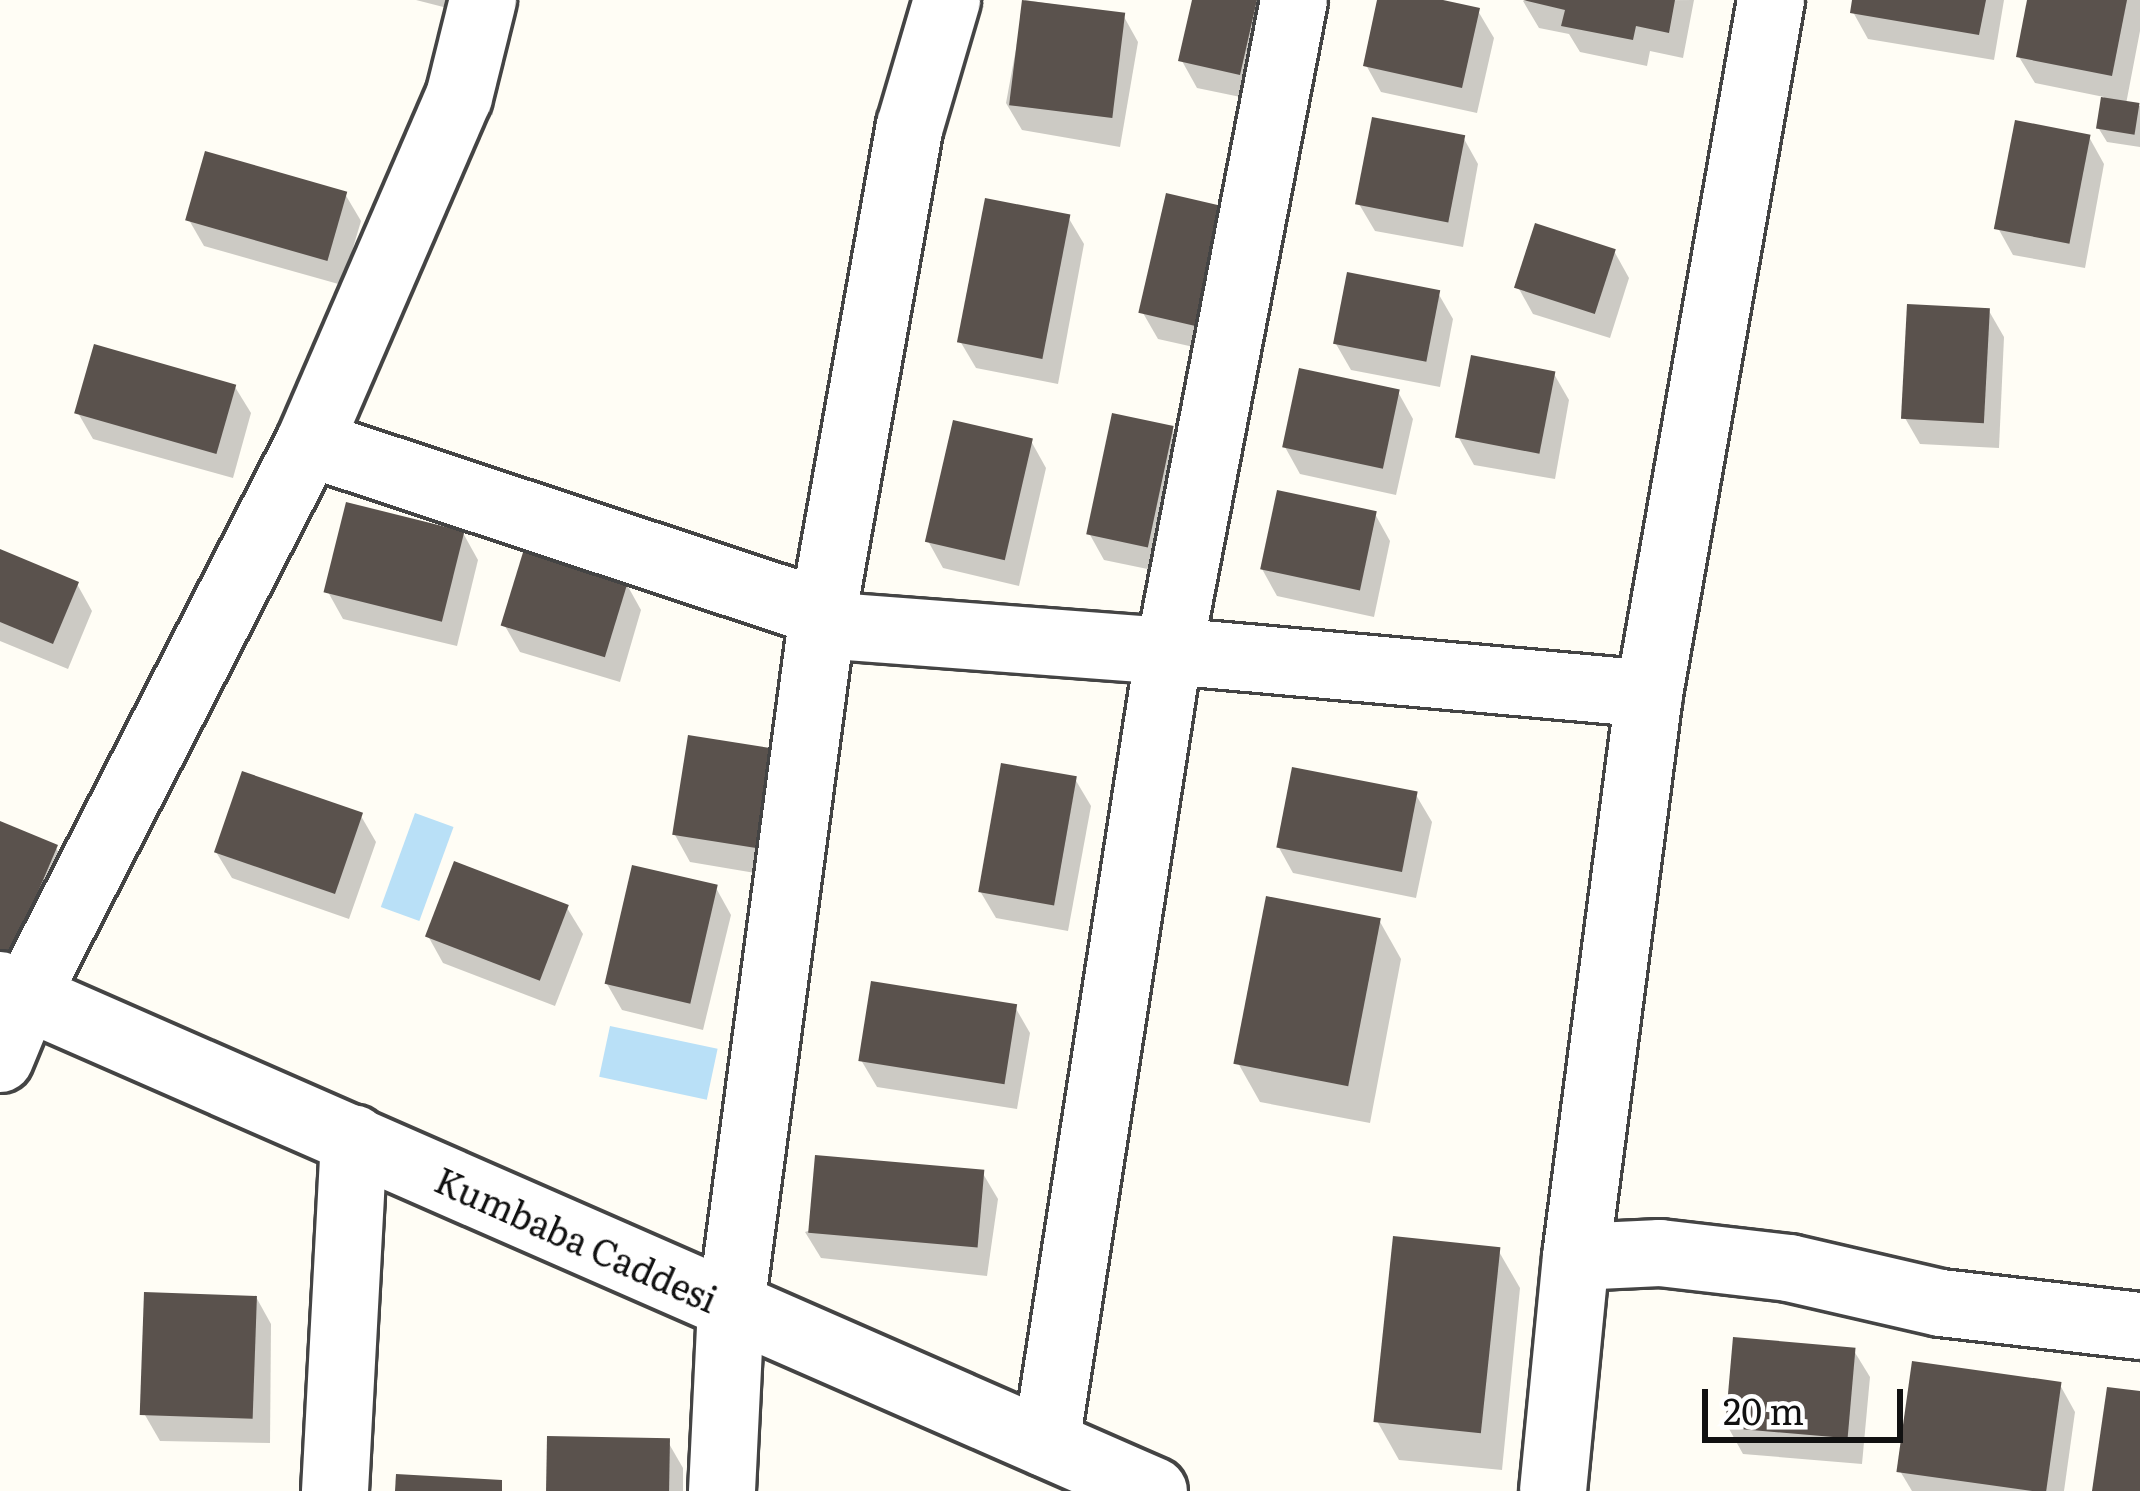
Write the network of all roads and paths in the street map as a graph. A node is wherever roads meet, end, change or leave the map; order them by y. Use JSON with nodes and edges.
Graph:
{"nodes":[{"id":1,"x":483,"y":0,"type":"edge"},
{"id":2,"x":947,"y":0,"type":"edge"},
{"id":3,"x":1294,"y":0,"type":"edge"},
{"id":4,"x":1771,"y":0,"type":"edge"},
{"id":5,"x":309,"y":443,"type":"junction"},
{"id":6,"x":822,"y":619,"type":"junction"},
{"id":7,"x":1169,"y":651,"type":"junction"},
{"id":8,"x":1649,"y":694,"type":"junction"},
{"id":9,"x":13,"y":990,"type":"edge"},
{"id":10,"x":0,"y":1059,"type":"edge"},
{"id":11,"x":354,"y":1139,"type":"junction"},
{"id":12,"x":1576,"y":1257,"type":"junction"},
{"id":13,"x":731,"y":1306,"type":"junction"},
{"id":14,"x":2140,"y":1327,"type":"edge"},
{"id":15,"x":1046,"y":1444,"type":"junction"},
{"id":16,"x":334,"y":1491,"type":"edge"},
{"id":17,"x":722,"y":1491,"type":"edge"},
{"id":18,"x":1154,"y":1491,"type":"edge"},
{"id":19,"x":1553,"y":1491,"type":"edge"}],
"edges":[{"from":1,"to":5,"type":"street"},
{"from":2,"to":6,"type":"street"},
{"from":3,"to":7,"type":"street"},
{"from":4,"to":8,"type":"street"},
{"from":5,"to":6,"type":"street"},
{"from":5,"to":9,"type":"street"},
{"from":6,"to":7,"type":"street"},
{"from":6,"to":13,"type":"street"},
{"from":7,"to":8,"type":"street"},
{"from":7,"to":15,"type":"street"},
{"from":8,"to":12,"type":"street"},
{"from":9,"to":10,"type":"street"},
{"from":9,"to":11,"type":"street","name":"Kumbaba Caddesi"},
{"from":11,"to":13,"type":"street","name":"Kumbaba Caddesi"},
{"from":11,"to":16,"type":"street"},
{"from":12,"to":14,"type":"street"},
{"from":12,"to":19,"type":"street"},
{"from":13,"to":15,"type":"street","name":"Kumbaba Caddesi"},
{"from":13,"to":17,"type":"street"},
{"from":15,"to":18,"type":"street","name":"Kumbaba Caddesi"}]}
